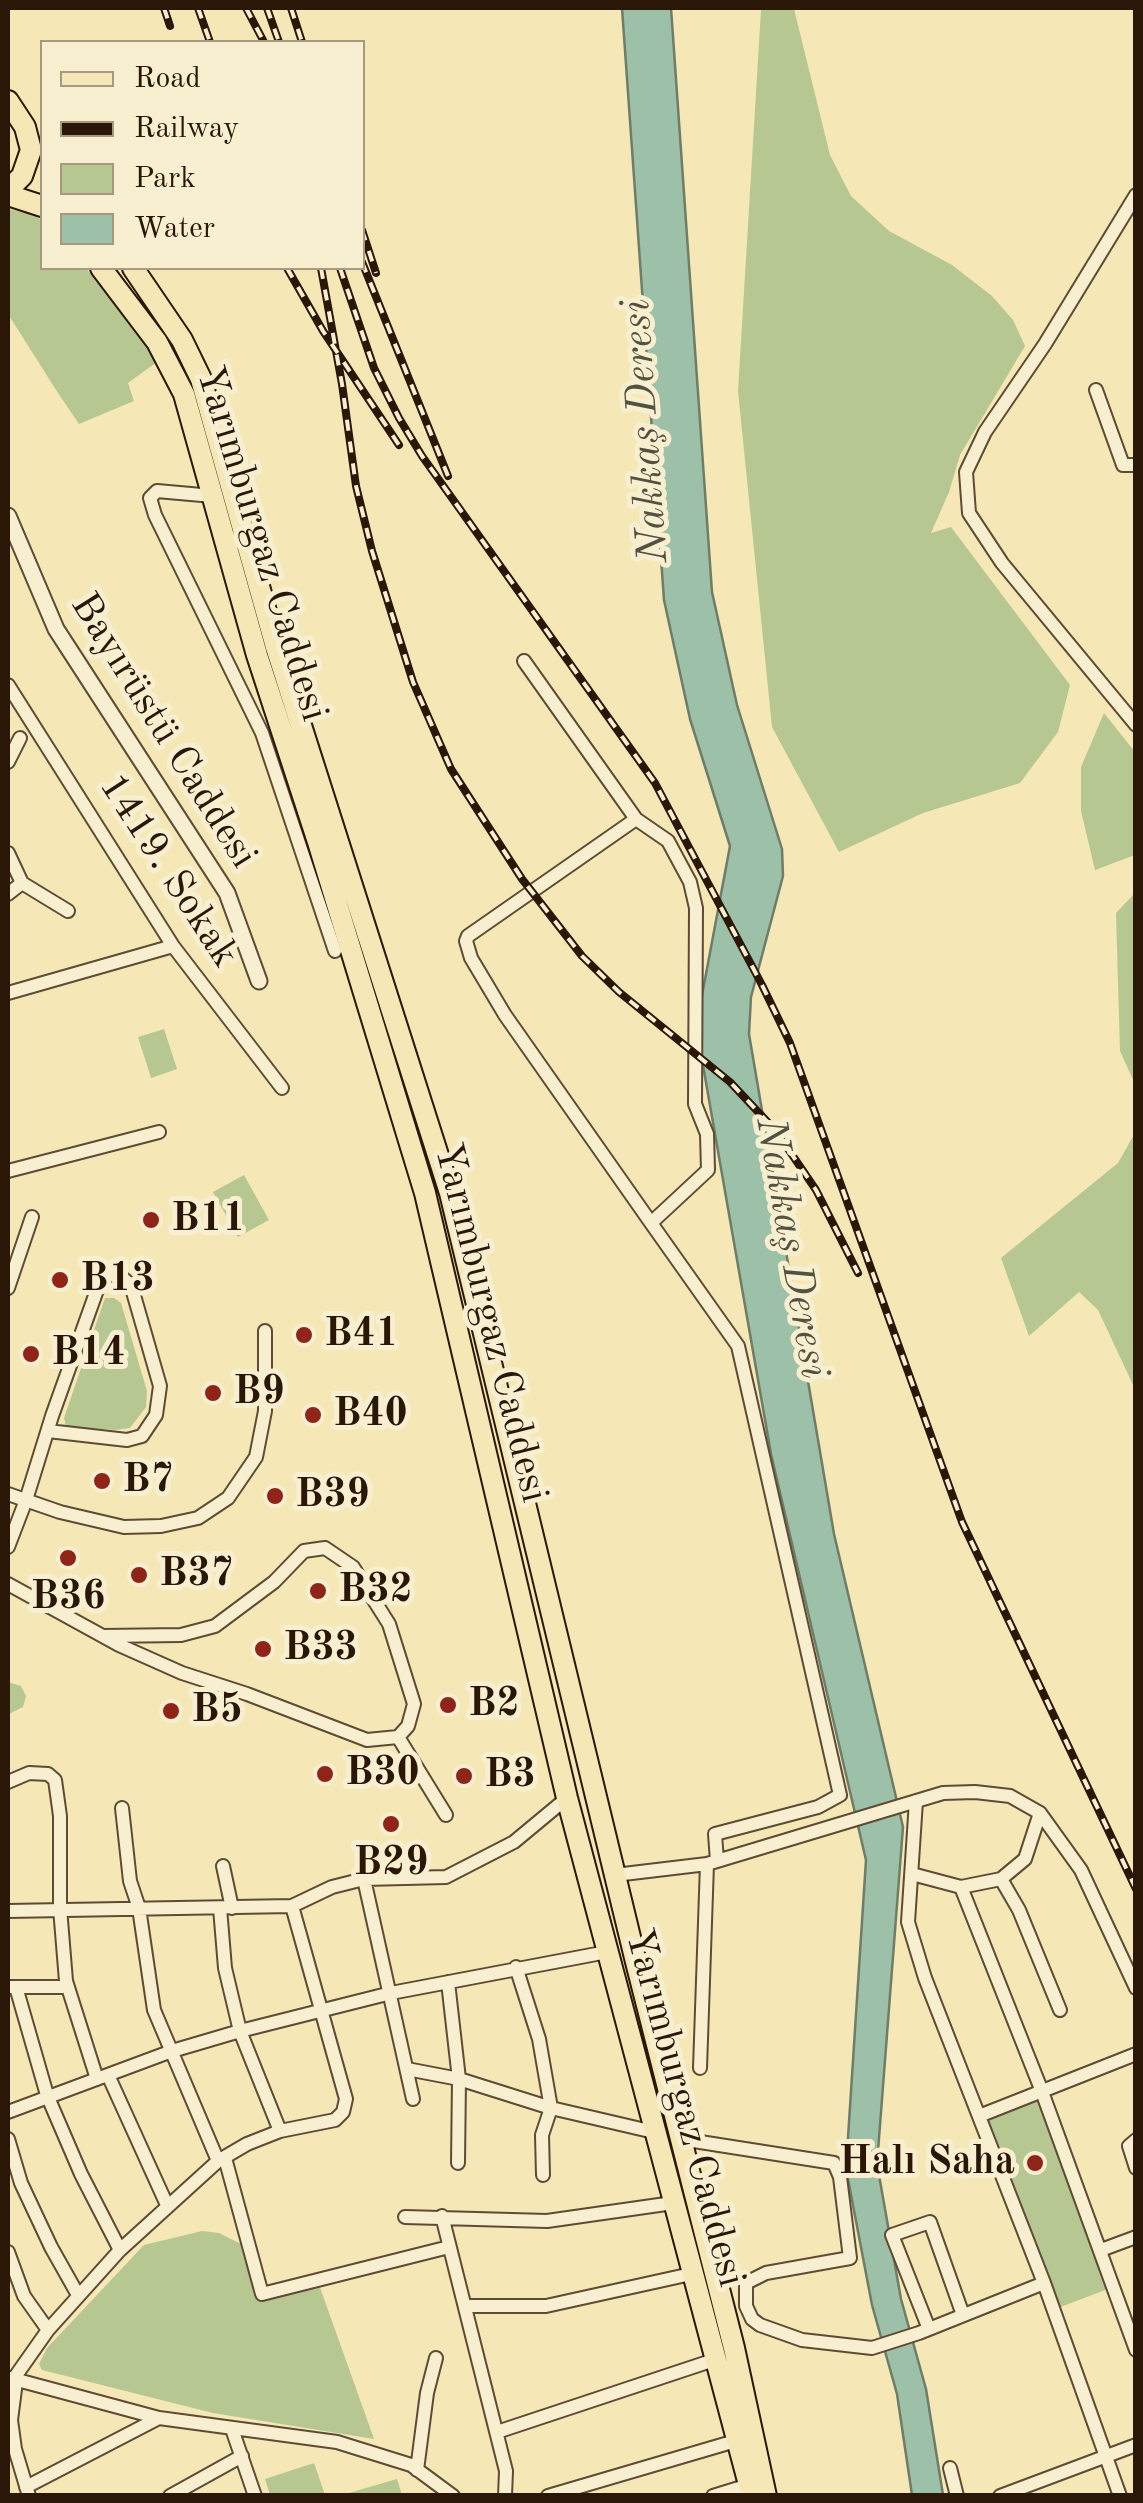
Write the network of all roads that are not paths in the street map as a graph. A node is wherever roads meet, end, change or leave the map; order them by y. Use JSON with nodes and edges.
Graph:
{"nodes":[{"id":1,"x":15,"y":115,"type":"edge"},
{"id":2,"x":40,"y":149,"type":"edge"},
{"id":3,"x":8,"y":192,"type":"edge"},
{"id":4,"x":1136,"y":195,"type":"edge"},
{"id":5,"x":40,"y":205,"type":"edge"},
{"id":6,"x":103,"y":270,"type":"edge"},
{"id":7,"x":134,"y":270,"type":"edge"},
{"id":8,"x":1096,"y":390,"type":"dead end"},
{"id":9,"x":1136,"y":465,"type":"edge"},
{"id":10,"x":224,"y":494,"type":"junction"},
{"id":11,"x":8,"y":516,"type":"edge"},
{"id":12,"x":524,"y":661,"type":"dead end"},
{"id":13,"x":8,"y":685,"type":"edge"},
{"id":14,"x":1136,"y":725,"type":"edge"},
{"id":15,"x":20,"y":738,"type":"dead end"},
{"id":16,"x":8,"y":762,"type":"edge"},
{"id":17,"x":636,"y":818,"type":"junction"},
{"id":18,"x":8,"y":853,"type":"edge"},
{"id":19,"x":22,"y":883,"type":"junction"},
{"id":20,"x":8,"y":894,"type":"edge"},
{"id":21,"x":68,"y":912,"type":"dead end"},
{"id":22,"x":172,"y":946,"type":"junction"},
{"id":23,"x":335,"y":952,"type":"dead end"},
{"id":24,"x":259,"y":981,"type":"dead end"},
{"id":25,"x":8,"y":993,"type":"edge"},
{"id":26,"x":282,"y":1088,"type":"dead end"},
{"id":27,"x":159,"y":1132,"type":"dead end"},
{"id":28,"x":8,"y":1171,"type":"edge"},
{"id":29,"x":32,"y":1217,"type":"dead end"},
{"id":30,"x":650,"y":1222,"type":"junction"},
{"id":31,"x":8,"y":1288,"type":"edge"},
{"id":32,"x":265,"y":1331,"type":"dead end"},
{"id":33,"x":48,"y":1431,"type":"junction"},
{"id":34,"x":8,"y":1494,"type":"edge"},
{"id":35,"x":26,"y":1500,"type":"junction"},
{"id":36,"x":8,"y":1547,"type":"edge"},
{"id":37,"x":8,"y":1584,"type":"edge"},
{"id":38,"x":102,"y":1636,"type":"junction"},
{"id":39,"x":398,"y":1738,"type":"junction"},
{"id":40,"x":8,"y":1782,"type":"edge"},
{"id":41,"x":567,"y":1798,"type":"junction"},
{"id":42,"x":916,"y":1801,"type":"junction"},
{"id":43,"x":122,"y":1808,"type":"dead end"},
{"id":44,"x":1040,"y":1813,"type":"junction"},
{"id":45,"x":446,"y":1816,"type":"dead end"},
{"id":46,"x":712,"y":1862,"type":"junction"},
{"id":47,"x":223,"y":1866,"type":"dead end"},
{"id":48,"x":912,"y":1874,"type":"junction"},
{"id":49,"x":615,"y":1875,"type":"junction"},
{"id":50,"x":1001,"y":1878,"type":"junction"},
{"id":51,"x":364,"y":1879,"type":"junction"},
{"id":52,"x":961,"y":1887,"type":"junction"},
{"id":53,"x":292,"y":1906,"type":"junction"},
{"id":54,"x":60,"y":1908,"type":"junction"},
{"id":55,"x":139,"y":1908,"type":"junction"},
{"id":56,"x":226,"y":1908,"type":"junction"},
{"id":57,"x":8,"y":1911,"type":"edge"},
{"id":58,"x":632,"y":1947,"type":"junction"},
{"id":59,"x":606,"y":1952,"type":"junction"},
{"id":60,"x":516,"y":1967,"type":"junction"},
{"id":61,"x":448,"y":1982,"type":"junction"},
{"id":62,"x":12,"y":1987,"type":"edge"},
{"id":63,"x":67,"y":1987,"type":"junction"},
{"id":64,"x":1136,"y":1988,"type":"edge"},
{"id":65,"x":391,"y":1993,"type":"junction"},
{"id":66,"x":320,"y":2010,"type":"junction"},
{"id":67,"x":1060,"y":2010,"type":"dead end"},
{"id":68,"x":240,"y":2031,"type":"junction"},
{"id":69,"x":172,"y":2051,"type":"junction"},
{"id":70,"x":1136,"y":2054,"type":"edge"},
{"id":71,"x":700,"y":2068,"type":"dead end"},
{"id":72,"x":407,"y":2069,"type":"junction"},
{"id":73,"x":102,"y":2077,"type":"junction"},
{"id":74,"x":459,"y":2079,"type":"junction"},
{"id":75,"x":1041,"y":2090,"type":"junction"},
{"id":76,"x":47,"y":2095,"type":"junction"},
{"id":77,"x":413,"y":2099,"type":"dead end"},
{"id":78,"x":551,"y":2108,"type":"junction"},
{"id":79,"x":8,"y":2112,"type":"edge"},
{"id":80,"x":979,"y":2116,"type":"junction"},
{"id":81,"x":280,"y":2131,"type":"junction"},
{"id":82,"x":654,"y":2132,"type":"junction"},
{"id":83,"x":8,"y":2139,"type":"edge"},
{"id":84,"x":680,"y":2139,"type":"junction"},
{"id":85,"x":1136,"y":2140,"type":"edge"},
{"id":86,"x":222,"y":2160,"type":"junction"},
{"id":87,"x":458,"y":2164,"type":"dead end"},
{"id":88,"x":1136,"y":2168,"type":"edge"},
{"id":89,"x":543,"y":2174,"type":"dead end"},
{"id":90,"x":672,"y":2203,"type":"junction"},
{"id":91,"x":167,"y":2206,"type":"junction"},
{"id":92,"x":442,"y":2216,"type":"junction"},
{"id":93,"x":405,"y":2217,"type":"dead end"},
{"id":94,"x":1136,"y":2238,"type":"edge"},
{"id":95,"x":449,"y":2247,"type":"junction"},
{"id":96,"x":120,"y":2250,"type":"junction"},
{"id":97,"x":1100,"y":2250,"type":"junction"},
{"id":98,"x":8,"y":2253,"type":"edge"},
{"id":99,"x":691,"y":2274,"type":"junction"},
{"id":100,"x":1044,"y":2283,"type":"junction"},
{"id":101,"x":78,"y":2295,"type":"junction"},
{"id":102,"x":465,"y":2306,"type":"junction"},
{"id":103,"x":963,"y":2315,"type":"junction"},
{"id":104,"x":48,"y":2330,"type":"junction"},
{"id":105,"x":924,"y":2331,"type":"junction"},
{"id":106,"x":1136,"y":2350,"type":"edge"},
{"id":107,"x":436,"y":2358,"type":"dead end"},
{"id":108,"x":714,"y":2360,"type":"junction"},
{"id":109,"x":12,"y":2378,"type":"edge"},
{"id":110,"x":746,"y":2401,"type":"junction"},
{"id":111,"x":159,"y":2418,"type":"junction"},
{"id":112,"x":232,"y":2429,"type":"junction"},
{"id":113,"x":496,"y":2432,"type":"junction"},
{"id":114,"x":732,"y":2433,"type":"junction"},
{"id":115,"x":10,"y":2435,"type":"edge"},
{"id":116,"x":1136,"y":2445,"type":"edge"},
{"id":117,"x":242,"y":2456,"type":"junction"},
{"id":118,"x":1106,"y":2458,"type":"junction"},
{"id":119,"x":950,"y":2468,"type":"dead end"},
{"id":120,"x":417,"y":2470,"type":"junction"},
{"id":121,"x":28,"y":2491,"type":"edge"},
{"id":122,"x":744,"y":2493,"type":"edge"},
{"id":123,"x":170,"y":2496,"type":"edge"},
{"id":124,"x":255,"y":2496,"type":"edge"},
{"id":125,"x":454,"y":2496,"type":"edge"},
{"id":126,"x":505,"y":2496,"type":"edge"},
{"id":127,"x":548,"y":2496,"type":"edge"},
{"id":128,"x":713,"y":2496,"type":"edge"},
{"id":129,"x":766,"y":2496,"type":"edge"},
{"id":130,"x":778,"y":2496,"type":"edge"},
{"id":131,"x":956,"y":2496,"type":"edge"},
{"id":132,"x":1000,"y":2496,"type":"edge"},
{"id":133,"x":1120,"y":2496,"type":"edge"}],
"edges":[{"from":1,"to":2,"type":"main road"},
{"from":1,"to":3,"type":"main road"},
{"from":3,"to":5,"type":"main road"},
{"from":4,"to":14,"type":"street"},
{"from":6,"to":10,"type":"main road","name":"Yarımburgaz Caddesi"},
{"from":7,"to":10,"type":"main road","name":"Yarımburgaz Caddesi"},
{"from":8,"to":9,"type":"street"},
{"from":10,"to":23,"type":"street"},
{"from":10,"to":41,"type":"main road","name":"Yarımburgaz Caddesi"},
{"from":10,"to":49,"type":"main road","name":"Yarımburgaz Caddesi"},
{"from":11,"to":24,"type":"street","name":"Bayırüstü Caddesi"},
{"from":12,"to":17,"type":"street"},
{"from":13,"to":22,"type":"street","name":"1419. Sokak"},
{"from":15,"to":16,"type":"street"},
{"from":17,"to":30,"type":"street"},
{"from":17,"to":30,"type":"street"},
{"from":18,"to":19,"type":"street"},
{"from":19,"to":20,"type":"street"},
{"from":19,"to":21,"type":"street"},
{"from":22,"to":25,"type":"street"},
{"from":22,"to":26,"type":"street","name":"1419. Sokak"},
{"from":27,"to":28,"type":"street"},
{"from":29,"to":31,"type":"street"},
{"from":30,"to":46,"type":"street"},
{"from":32,"to":35,"type":"street"},
{"from":33,"to":33,"type":"street"},
{"from":33,"to":35,"type":"street"},
{"from":34,"to":35,"type":"street"},
{"from":35,"to":36,"type":"street"},
{"from":37,"to":38,"type":"street"},
{"from":38,"to":39,"type":"street"},
{"from":38,"to":39,"type":"street"},
{"from":39,"to":45,"type":"street"},
{"from":40,"to":54,"type":"street"},
{"from":41,"to":51,"type":"street"},
{"from":41,"to":59,"type":"main road","name":"Yarımburgaz Caddesi"},
{"from":42,"to":44,"type":"street"},
{"from":42,"to":46,"type":"street"},
{"from":42,"to":48,"type":"street"},
{"from":43,"to":55,"type":"street"},
{"from":44,"to":50,"type":"street"},
{"from":44,"to":64,"type":"street"},
{"from":46,"to":49,"type":"street"},
{"from":46,"to":71,"type":"street"},
{"from":47,"to":56,"type":"street"},
{"from":48,"to":52,"type":"street"},
{"from":48,"to":80,"type":"street"},
{"from":49,"to":58,"type":"main road","name":"Yarımburgaz Caddesi"},
{"from":50,"to":52,"type":"street"},
{"from":50,"to":67,"type":"street"},
{"from":51,"to":53,"type":"street"},
{"from":51,"to":65,"type":"street"},
{"from":52,"to":75,"type":"street"},
{"from":53,"to":56,"type":"street"},
{"from":53,"to":66,"type":"street"},
{"from":54,"to":55,"type":"street"},
{"from":54,"to":57,"type":"street"},
{"from":54,"to":63,"type":"street"},
{"from":55,"to":56,"type":"street"},
{"from":55,"to":69,"type":"street"},
{"from":56,"to":68,"type":"street"},
{"from":58,"to":59,"type":"main road"},
{"from":58,"to":84,"type":"main road","name":"Yarımburgaz Caddesi"},
{"from":59,"to":60,"type":"street"},
{"from":59,"to":82,"type":"main road","name":"Yarımburgaz Caddesi"},
{"from":60,"to":61,"type":"street"},
{"from":60,"to":78,"type":"street"},
{"from":61,"to":65,"type":"street"},
{"from":61,"to":74,"type":"street"},
{"from":62,"to":63,"type":"street"},
{"from":62,"to":76,"type":"street"},
{"from":63,"to":73,"type":"street"},
{"from":65,"to":66,"type":"street"},
{"from":65,"to":72,"type":"street"},
{"from":66,"to":68,"type":"street"},
{"from":66,"to":81,"type":"street"},
{"from":68,"to":69,"type":"street"},
{"from":68,"to":81,"type":"street"},
{"from":69,"to":73,"type":"street"},
{"from":69,"to":86,"type":"street"},
{"from":70,"to":75,"type":"street"},
{"from":72,"to":74,"type":"street"},
{"from":72,"to":77,"type":"street"},
{"from":73,"to":76,"type":"street"},
{"from":73,"to":91,"type":"street"},
{"from":74,"to":78,"type":"street"},
{"from":74,"to":87,"type":"street"},
{"from":75,"to":80,"type":"street"},
{"from":75,"to":97,"type":"street"},
{"from":76,"to":79,"type":"street"},
{"from":76,"to":96,"type":"street"},
{"from":78,"to":82,"type":"street"},
{"from":78,"to":89,"type":"street"},
{"from":80,"to":100,"type":"street"},
{"from":81,"to":86,"type":"street"},
{"from":82,"to":90,"type":"main road","name":"Yarımburgaz Caddesi"},
{"from":83,"to":101,"type":"street"},
{"from":84,"to":105,"type":"street"},
{"from":84,"to":110,"type":"main road","name":"Yarımburgaz Caddesi"},
{"from":85,"to":88,"type":"street"},
{"from":86,"to":91,"type":"street"},
{"from":86,"to":95,"type":"street"},
{"from":90,"to":92,"type":"street"},
{"from":90,"to":99,"type":"main road","name":"Yarımburgaz Caddesi"},
{"from":91,"to":96,"type":"street"},
{"from":92,"to":93,"type":"street"},
{"from":92,"to":95,"type":"street"},
{"from":94,"to":97,"type":"street"},
{"from":95,"to":102,"type":"street"},
{"from":96,"to":101,"type":"street"},
{"from":97,"to":106,"type":"street"},
{"from":98,"to":104,"type":"street"},
{"from":99,"to":102,"type":"street"},
{"from":99,"to":108,"type":"main road","name":"Yarımburgaz Caddesi"},
{"from":100,"to":103,"type":"street"},
{"from":100,"to":118,"type":"street"},
{"from":101,"to":104,"type":"street"},
{"from":102,"to":113,"type":"street"},
{"from":103,"to":105,"type":"street"},
{"from":103,"to":105,"type":"street"},
{"from":104,"to":109,"type":"street"},
{"from":107,"to":120,"type":"street"},
{"from":108,"to":113,"type":"street"},
{"from":108,"to":114,"type":"main road","name":"Yarımburgaz Caddesi"},
{"from":109,"to":111,"type":"street"},
{"from":109,"to":115,"type":"street"},
{"from":110,"to":129,"type":"main road"},
{"from":110,"to":130,"type":"main road"},
{"from":111,"to":112,"type":"street"},
{"from":111,"to":121,"type":"street"},
{"from":112,"to":117,"type":"street"},
{"from":112,"to":120,"type":"street"},
{"from":113,"to":126,"type":"street"},
{"from":114,"to":122,"type":"main road","name":"Yarımburgaz Caddesi"},
{"from":114,"to":127,"type":"street"},
{"from":115,"to":121,"type":"street"},
{"from":116,"to":118,"type":"street"},
{"from":117,"to":123,"type":"street"},
{"from":117,"to":124,"type":"street"},
{"from":118,"to":132,"type":"street"},
{"from":118,"to":133,"type":"street"},
{"from":119,"to":131,"type":"street"},
{"from":120,"to":125,"type":"street"},
{"from":122,"to":128,"type":"street"}]}
